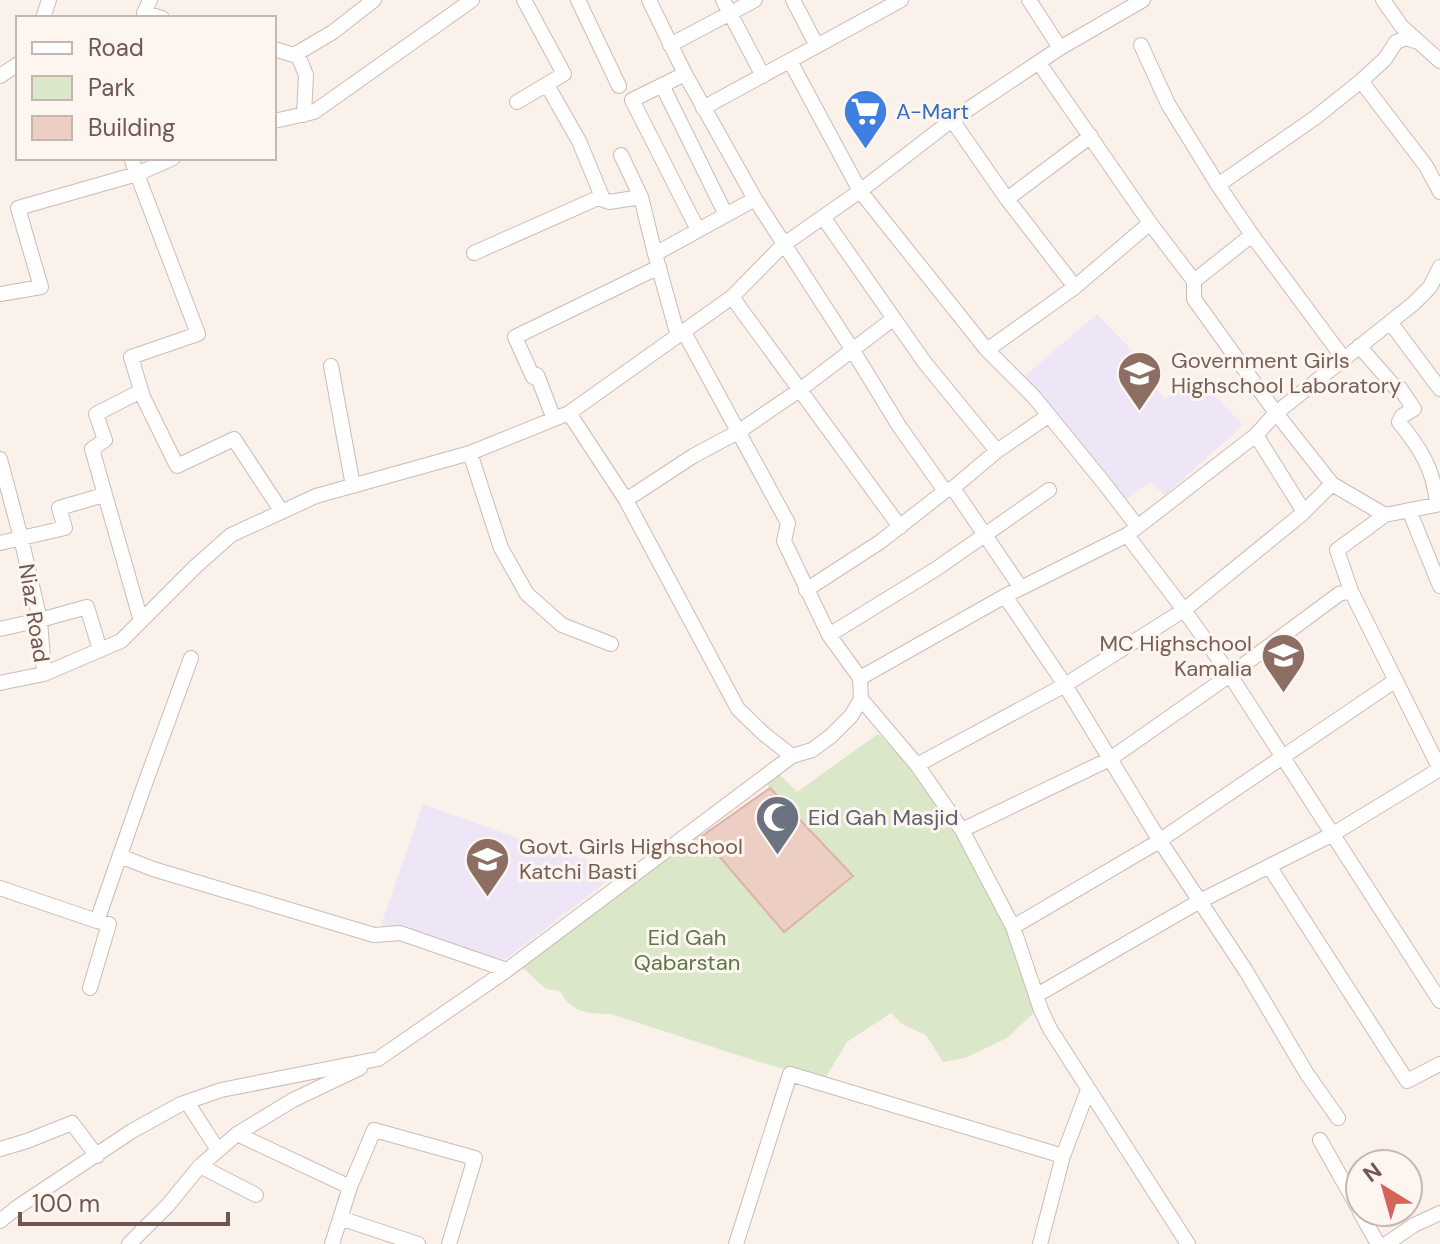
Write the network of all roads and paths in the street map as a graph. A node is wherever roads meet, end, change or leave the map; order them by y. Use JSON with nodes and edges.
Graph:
{"nodes":[{"id":1,"x":150,"y":0,"type":"edge"},
{"id":2,"x":374,"y":0,"type":"edge"},
{"id":3,"x":472,"y":0,"type":"edge"},
{"id":4,"x":578,"y":0,"type":"edge"},
{"id":5,"x":649,"y":0,"type":"edge"},
{"id":6,"x":755,"y":0,"type":"edge"},
{"id":7,"x":793,"y":0,"type":"edge"},
{"id":8,"x":901,"y":0,"type":"edge"},
{"id":9,"x":1029,"y":0,"type":"edge"},
{"id":10,"x":1143,"y":0,"type":"edge"},
{"id":11,"x":1383,"y":0,"type":"edge"},
{"id":12,"x":527,"y":1,"type":"edge"},
{"id":13,"x":726,"y":7,"type":"edge"},
{"id":14,"x":155,"y":16,"type":"edge"},
{"id":15,"x":1415,"y":41,"type":"junction"},
{"id":16,"x":670,"y":45,"type":"junction"},
{"id":17,"x":1141,"y":45,"type":"dead end"},
{"id":18,"x":817,"y":46,"type":"junction"},
{"id":19,"x":1060,"y":48,"type":"junction"},
{"id":20,"x":276,"y":50,"type":"edge"},
{"id":21,"x":297,"y":53,"type":"junction"},
{"id":22,"x":790,"y":61,"type":"junction"},
{"id":23,"x":1440,"y":61,"type":"edge"},
{"id":24,"x":1039,"y":63,"type":"junction"},
{"id":25,"x":685,"y":74,"type":"junction"},
{"id":26,"x":763,"y":76,"type":"junction"},
{"id":27,"x":1361,"y":81,"type":"junction"},
{"id":28,"x":547,"y":85,"type":"junction"},
{"id":29,"x":662,"y":85,"type":"junction"},
{"id":30,"x":619,"y":86,"type":"dead end"},
{"id":31,"x":517,"y":102,"type":"dead end"},
{"id":32,"x":703,"y":108,"type":"junction"},
{"id":33,"x":304,"y":115,"type":"junction"},
{"id":34,"x":952,"y":120,"type":"junction"},
{"id":35,"x":276,"y":121,"type":"edge"},
{"id":36,"x":1091,"y":136,"type":"junction"},
{"id":37,"x":621,"y":155,"type":"dead end"},
{"id":38,"x":132,"y":160,"type":"edge"},
{"id":39,"x":168,"y":160,"type":"edge"},
{"id":40,"x":137,"y":174,"type":"junction"},
{"id":41,"x":1218,"y":185,"type":"junction"},
{"id":42,"x":860,"y":191,"type":"junction"},
{"id":43,"x":1440,"y":192,"type":"edge"},
{"id":44,"x":641,"y":197,"type":"junction"},
{"id":45,"x":603,"y":199,"type":"junction"},
{"id":46,"x":755,"y":199,"type":"junction"},
{"id":47,"x":1007,"y":199,"type":"junction"},
{"id":48,"x":726,"y":215,"type":"junction"},
{"id":49,"x":823,"y":217,"type":"junction"},
{"id":50,"x":1150,"y":223,"type":"junction"},
{"id":51,"x":698,"y":230,"type":"junction"},
{"id":52,"x":1252,"y":235,"type":"junction"},
{"id":53,"x":783,"y":245,"type":"junction"},
{"id":54,"x":474,"y":253,"type":"dead end"},
{"id":55,"x":657,"y":260,"type":"junction"},
{"id":56,"x":1440,"y":267,"type":"edge"},
{"id":57,"x":1194,"y":281,"type":"junction"},
{"id":58,"x":1075,"y":287,"type":"junction"},
{"id":59,"x":0,"y":294,"type":"edge"},
{"id":60,"x":732,"y":297,"type":"junction"},
{"id":61,"x":893,"y":319,"type":"junction"},
{"id":62,"x":1390,"y":322,"type":"junction"},
{"id":63,"x":681,"y":334,"type":"junction"},
{"id":64,"x":1359,"y":346,"type":"junction"},
{"id":65,"x":852,"y":349,"type":"junction"},
{"id":66,"x":987,"y":350,"type":"junction"},
{"id":67,"x":1344,"y":359,"type":"junction"},
{"id":68,"x":331,"y":366,"type":"dead end"},
{"id":69,"x":801,"y":389,"type":"junction"},
{"id":70,"x":1440,"y":389,"type":"edge"},
{"id":71,"x":141,"y":391,"type":"junction"},
{"id":72,"x":569,"y":413,"type":"junction"},
{"id":73,"x":1276,"y":413,"type":"junction"},
{"id":74,"x":1048,"y":416,"type":"junction"},
{"id":75,"x":554,"y":419,"type":"junction"},
{"id":76,"x":738,"y":432,"type":"junction"},
{"id":77,"x":1256,"y":435,"type":"junction"},
{"id":78,"x":997,"y":451,"type":"junction"},
{"id":79,"x":470,"y":453,"type":"junction"},
{"id":80,"x":1,"y":466,"type":"edge"},
{"id":81,"x":1332,"y":484,"type":"junction"},
{"id":82,"x":353,"y":486,"type":"junction"},
{"id":83,"x":949,"y":490,"type":"junction"},
{"id":84,"x":1049,"y":490,"type":"dead end"},
{"id":85,"x":104,"y":495,"type":"junction"},
{"id":86,"x":626,"y":500,"type":"junction"},
{"id":87,"x":1438,"y":504,"type":"edge"},
{"id":88,"x":1409,"y":510,"type":"junction"},
{"id":89,"x":282,"y":512,"type":"junction"},
{"id":90,"x":1304,"y":512,"type":"junction"},
{"id":91,"x":1385,"y":515,"type":"junction"},
{"id":92,"x":900,"y":527,"type":"junction"},
{"id":93,"x":1132,"y":530,"type":"junction"},
{"id":94,"x":986,"y":534,"type":"junction"},
{"id":95,"x":21,"y":538,"type":"junction"},
{"id":96,"x":0,"y":543,"type":"edge"},
{"id":97,"x":1440,"y":586,"type":"edge"},
{"id":98,"x":1021,"y":588,"type":"junction"},
{"id":99,"x":806,"y":590,"type":"junction"},
{"id":100,"x":1351,"y":591,"type":"junction"},
{"id":101,"x":1005,"y":596,"type":"junction"},
{"id":102,"x":1184,"y":610,"type":"junction"},
{"id":103,"x":40,"y":620,"type":"junction"},
{"id":104,"x":141,"y":621,"type":"junction"},
{"id":105,"x":0,"y":629,"type":"edge"},
{"id":106,"x":829,"y":635,"type":"junction"},
{"id":107,"x":611,"y":644,"type":"dead end"},
{"id":108,"x":100,"y":650,"type":"junction"},
{"id":109,"x":191,"y":658,"type":"dead end"},
{"id":110,"x":44,"y":674,"type":"junction"},
{"id":111,"x":1230,"y":675,"type":"junction"},
{"id":112,"x":860,"y":678,"type":"junction"},
{"id":113,"x":1396,"y":680,"type":"junction"},
{"id":114,"x":0,"y":683,"type":"edge"},
{"id":115,"x":1065,"y":685,"type":"junction"},
{"id":116,"x":861,"y":699,"type":"junction"},
{"id":117,"x":792,"y":756,"type":"junction"},
{"id":118,"x":1284,"y":758,"type":"junction"},
{"id":119,"x":1110,"y":759,"type":"junction"},
{"id":120,"x":917,"y":765,"type":"junction"},
{"id":121,"x":1440,"y":769,"type":"edge"},
{"id":122,"x":962,"y":830,"type":"junction"},
{"id":123,"x":1333,"y":834,"type":"junction"},
{"id":124,"x":1160,"y":841,"type":"junction"},
{"id":125,"x":120,"y":856,"type":"junction"},
{"id":126,"x":1269,"y":866,"type":"junction"},
{"id":127,"x":0,"y":888,"type":"edge"},
{"id":128,"x":1200,"y":901,"type":"junction"},
{"id":129,"x":97,"y":921,"type":"junction"},
{"id":130,"x":1013,"y":927,"type":"junction"},
{"id":131,"x":507,"y":970,"type":"junction"},
{"id":132,"x":90,"y":988,"type":"dead end"},
{"id":133,"x":1037,"y":995,"type":"junction"},
{"id":134,"x":1440,"y":1001,"type":"edge"},
{"id":135,"x":378,"y":1059,"type":"junction"},
{"id":136,"x":1440,"y":1064,"type":"edge"},
{"id":137,"x":1088,"y":1090,"type":"junction"},
{"id":138,"x":187,"y":1102,"type":"junction"},
{"id":139,"x":1338,"y":1118,"type":"dead end"},
{"id":140,"x":237,"y":1134,"type":"junction"},
{"id":141,"x":1320,"y":1140,"type":"dead end"},
{"id":142,"x":0,"y":1149,"type":"edge"},
{"id":143,"x":218,"y":1150,"type":"junction"},
{"id":144,"x":97,"y":1156,"type":"junction"},
{"id":145,"x":1063,"y":1156,"type":"junction"},
{"id":146,"x":200,"y":1166,"type":"junction"},
{"id":147,"x":1344,"y":1183,"type":"edge"},
{"id":148,"x":350,"y":1187,"type":"junction"},
{"id":149,"x":256,"y":1195,"type":"dead end"},
{"id":150,"x":1440,"y":1213,"type":"edge"},
{"id":151,"x":340,"y":1218,"type":"junction"},
{"id":152,"x":0,"y":1221,"type":"edge"},
{"id":153,"x":1410,"y":1237,"type":"edge"},
{"id":154,"x":129,"y":1244,"type":"edge"},
{"id":155,"x":332,"y":1244,"type":"edge"},
{"id":156,"x":418,"y":1244,"type":"edge"},
{"id":157,"x":449,"y":1244,"type":"edge"},
{"id":158,"x":736,"y":1244,"type":"edge"},
{"id":159,"x":1040,"y":1244,"type":"edge"},
{"id":160,"x":1188,"y":1244,"type":"edge"},
{"id":161,"x":1386,"y":1244,"type":"edge"}],
"edges":[{"from":1,"to":14,"type":"street"},
{"from":2,"to":21,"type":"street"},
{"from":3,"to":33,"type":"street"},
{"from":4,"to":30,"type":"street"},
{"from":5,"to":16,"type":"street"},
{"from":6,"to":13,"type":"street"},
{"from":7,"to":18,"type":"street"},
{"from":8,"to":18,"type":"street"},
{"from":9,"to":19,"type":"street"},
{"from":10,"to":19,"type":"street"},
{"from":11,"to":15,"type":"street"},
{"from":12,"to":28,"type":"street"},
{"from":13,"to":16,"type":"street"},
{"from":13,"to":26,"type":"street"},
{"from":15,"to":23,"type":"street"},
{"from":15,"to":27,"type":"street"},
{"from":16,"to":25,"type":"street"},
{"from":17,"to":41,"type":"street"},
{"from":18,"to":22,"type":"street"},
{"from":19,"to":24,"type":"street"},
{"from":20,"to":21,"type":"street"},
{"from":21,"to":33,"type":"street"},
{"from":22,"to":26,"type":"street"},
{"from":22,"to":42,"type":"street"},
{"from":24,"to":34,"type":"street"},
{"from":24,"to":36,"type":"street"},
{"from":25,"to":29,"type":"street"},
{"from":25,"to":32,"type":"street"},
{"from":26,"to":32,"type":"street"},
{"from":27,"to":41,"type":"street"},
{"from":27,"to":43,"type":"street"},
{"from":28,"to":31,"type":"street"},
{"from":28,"to":45,"type":"street"},
{"from":29,"to":48,"type":"street"},
{"from":29,"to":51,"type":"street"},
{"from":32,"to":46,"type":"street"},
{"from":33,"to":35,"type":"street"},
{"from":34,"to":42,"type":"street"},
{"from":34,"to":47,"type":"street"},
{"from":36,"to":47,"type":"street"},
{"from":36,"to":50,"type":"street"},
{"from":37,"to":44,"type":"street"},
{"from":38,"to":40,"type":"street"},
{"from":39,"to":40,"type":"street"},
{"from":40,"to":59,"type":"street"},
{"from":40,"to":71,"type":"street"},
{"from":41,"to":52,"type":"street"},
{"from":42,"to":49,"type":"street"},
{"from":42,"to":66,"type":"street"},
{"from":44,"to":45,"type":"street"},
{"from":44,"to":55,"type":"street"},
{"from":45,"to":54,"type":"street"},
{"from":46,"to":48,"type":"street"},
{"from":46,"to":53,"type":"street"},
{"from":47,"to":58,"type":"street"},
{"from":48,"to":51,"type":"street"},
{"from":49,"to":53,"type":"street"},
{"from":49,"to":61,"type":"street"},
{"from":50,"to":57,"type":"street"},
{"from":50,"to":58,"type":"street"},
{"from":51,"to":55,"type":"street"},
{"from":52,"to":57,"type":"street"},
{"from":52,"to":67,"type":"street"},
{"from":53,"to":60,"type":"street"},
{"from":53,"to":65,"type":"street"},
{"from":55,"to":63,"type":"street"},
{"from":55,"to":75,"type":"street"},
{"from":56,"to":62,"type":"street"},
{"from":57,"to":73,"type":"street"},
{"from":58,"to":66,"type":"street"},
{"from":60,"to":63,"type":"street"},
{"from":60,"to":69,"type":"street"},
{"from":61,"to":65,"type":"street"},
{"from":61,"to":78,"type":"street"},
{"from":62,"to":64,"type":"street"},
{"from":62,"to":70,"type":"street"},
{"from":63,"to":72,"type":"street"},
{"from":63,"to":76,"type":"street"},
{"from":64,"to":67,"type":"street"},
{"from":64,"to":87,"type":"street"},
{"from":65,"to":69,"type":"street"},
{"from":65,"to":83,"type":"street"},
{"from":66,"to":74,"type":"street"},
{"from":67,"to":73,"type":"street"},
{"from":68,"to":82,"type":"street"},
{"from":69,"to":76,"type":"street"},
{"from":69,"to":92,"type":"street"},
{"from":71,"to":85,"type":"street"},
{"from":71,"to":89,"type":"street"},
{"from":72,"to":75,"type":"street"},
{"from":72,"to":86,"type":"street"},
{"from":73,"to":77,"type":"street"},
{"from":73,"to":81,"type":"street"},
{"from":74,"to":78,"type":"street"},
{"from":74,"to":93,"type":"street"},
{"from":75,"to":79,"type":"street"},
{"from":76,"to":86,"type":"street"},
{"from":76,"to":99,"type":"street"},
{"from":77,"to":90,"type":"street"},
{"from":77,"to":93,"type":"street"},
{"from":78,"to":83,"type":"street"},
{"from":79,"to":82,"type":"street"},
{"from":79,"to":107,"type":"street"},
{"from":80,"to":95,"type":"street","name":"Niaz Road"},
{"from":81,"to":90,"type":"street"},
{"from":81,"to":91,"type":"street"},
{"from":82,"to":89,"type":"street"},
{"from":83,"to":92,"type":"street"},
{"from":83,"to":94,"type":"street"},
{"from":84,"to":94,"type":"street"},
{"from":85,"to":95,"type":"street"},
{"from":85,"to":104,"type":"street"},
{"from":86,"to":117,"type":"street"},
{"from":87,"to":88,"type":"street"},
{"from":88,"to":91,"type":"street"},
{"from":88,"to":97,"type":"street"},
{"from":89,"to":104,"type":"street"},
{"from":90,"to":102,"type":"street"},
{"from":91,"to":100,"type":"street"},
{"from":92,"to":99,"type":"street"},
{"from":93,"to":98,"type":"street"},
{"from":93,"to":102,"type":"street"},
{"from":94,"to":98,"type":"street"},
{"from":94,"to":106,"type":"street"},
{"from":95,"to":96,"type":"street"},
{"from":95,"to":103,"type":"street","name":"Niaz Road"},
{"from":98,"to":101,"type":"street"},
{"from":99,"to":106,"type":"street"},
{"from":100,"to":111,"type":"street"},
{"from":100,"to":113,"type":"street"},
{"from":101,"to":112,"type":"street"},
{"from":101,"to":115,"type":"street"},
{"from":102,"to":111,"type":"street"},
{"from":102,"to":115,"type":"street"},
{"from":103,"to":105,"type":"street"},
{"from":103,"to":108,"type":"street"},
{"from":103,"to":110,"type":"street","name":"Niaz Road"},
{"from":104,"to":108,"type":"street"},
{"from":106,"to":112,"type":"street"},
{"from":108,"to":110,"type":"street"},
{"from":109,"to":125,"type":"street"},
{"from":110,"to":114,"type":"street"},
{"from":111,"to":118,"type":"street"},
{"from":111,"to":119,"type":"street"},
{"from":112,"to":116,"type":"street"},
{"from":113,"to":118,"type":"street"},
{"from":113,"to":121,"type":"street"},
{"from":115,"to":119,"type":"street"},
{"from":115,"to":120,"type":"street"},
{"from":116,"to":117,"type":"street"},
{"from":116,"to":120,"type":"street"},
{"from":117,"to":131,"type":"street"},
{"from":118,"to":123,"type":"street"},
{"from":118,"to":124,"type":"street"},
{"from":119,"to":122,"type":"street"},
{"from":119,"to":124,"type":"street"},
{"from":120,"to":122,"type":"street"},
{"from":121,"to":123,"type":"street"},
{"from":122,"to":130,"type":"street"},
{"from":123,"to":126,"type":"street"},
{"from":123,"to":134,"type":"street"},
{"from":124,"to":128,"type":"street"},
{"from":124,"to":130,"type":"street"},
{"from":125,"to":129,"type":"street"},
{"from":125,"to":131,"type":"street"},
{"from":126,"to":128,"type":"street"},
{"from":126,"to":136,"type":"street"},
{"from":127,"to":129,"type":"street"},
{"from":128,"to":133,"type":"street"},
{"from":128,"to":139,"type":"street"},
{"from":129,"to":132,"type":"street"},
{"from":130,"to":133,"type":"street"},
{"from":131,"to":135,"type":"street"},
{"from":133,"to":137,"type":"street"},
{"from":135,"to":138,"type":"street"},
{"from":135,"to":140,"type":"street"},
{"from":137,"to":145,"type":"street"},
{"from":137,"to":160,"type":"street"},
{"from":138,"to":143,"type":"street"},
{"from":138,"to":144,"type":"street"},
{"from":140,"to":143,"type":"street"},
{"from":140,"to":148,"type":"street"},
{"from":141,"to":147,"type":"street"},
{"from":142,"to":144,"type":"street"},
{"from":143,"to":146,"type":"street"},
{"from":144,"to":152,"type":"street"},
{"from":145,"to":158,"type":"street"},
{"from":145,"to":159,"type":"street"},
{"from":146,"to":149,"type":"street"},
{"from":146,"to":154,"type":"street"},
{"from":148,"to":151,"type":"street"},
{"from":148,"to":157,"type":"street"},
{"from":150,"to":153,"type":"street"},
{"from":151,"to":155,"type":"street"},
{"from":151,"to":156,"type":"street"},
{"from":153,"to":161,"type":"street"}]}
